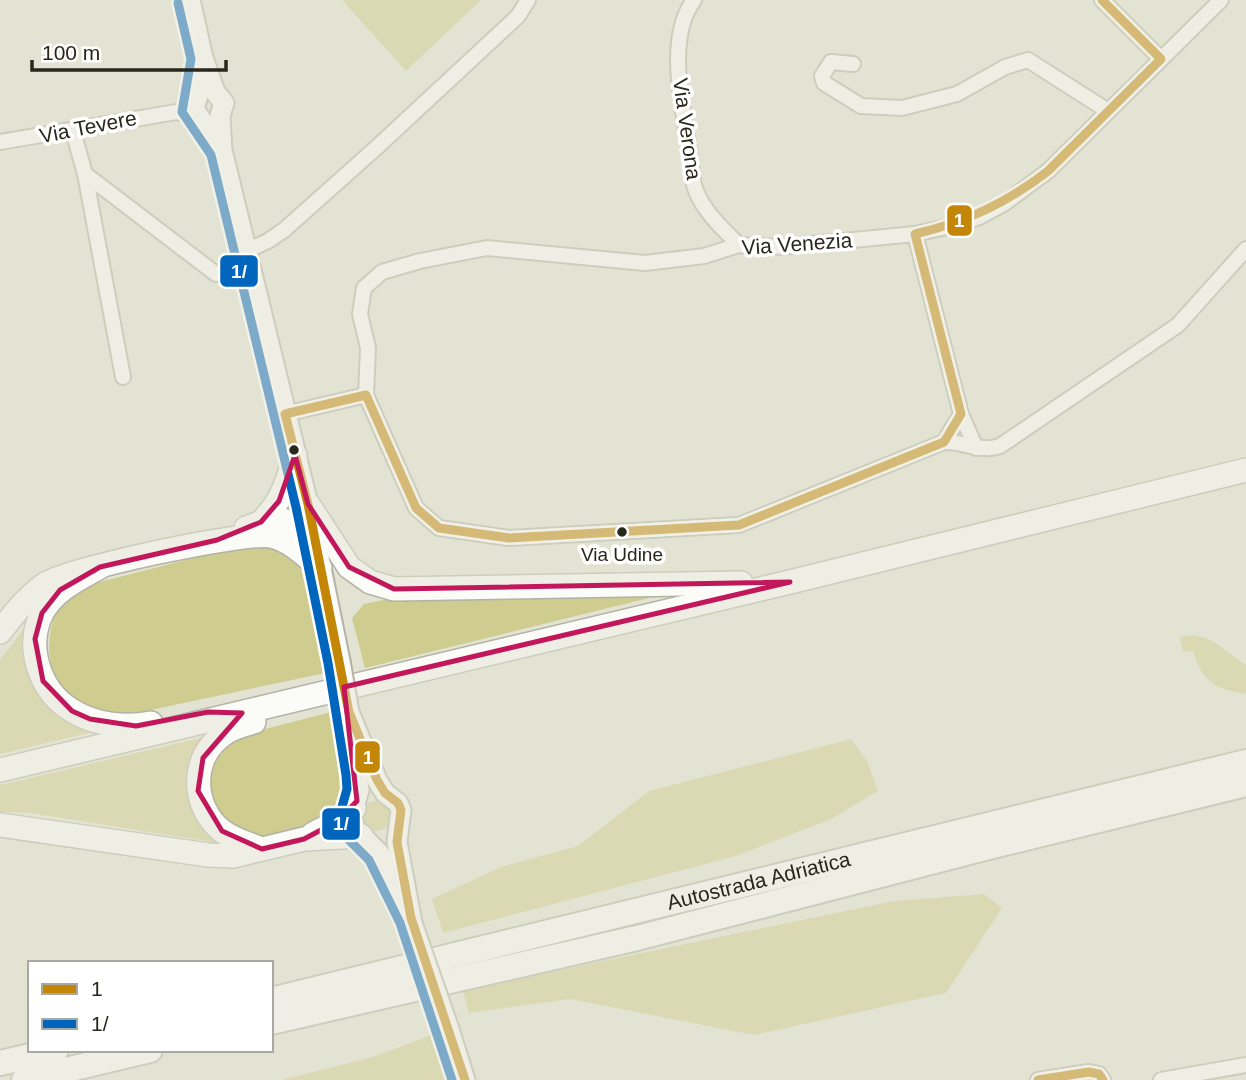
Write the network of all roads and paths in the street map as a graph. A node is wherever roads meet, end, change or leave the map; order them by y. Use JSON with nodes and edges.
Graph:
{"nodes":[{"id":1,"x":190,"y":0,"type":"edge"},
{"id":2,"x":528,"y":0,"type":"edge"},
{"id":3,"x":694,"y":0,"type":"edge"},
{"id":4,"x":1102,"y":0,"type":"edge"},
{"id":5,"x":1221,"y":0,"type":"edge"},
{"id":6,"x":1161,"y":58,"type":"junction"},
{"id":7,"x":853,"y":64,"type":"dead end"},
{"id":8,"x":205,"y":107,"type":"junction"},
{"id":9,"x":1108,"y":111,"type":"junction"},
{"id":10,"x":73,"y":131,"type":"junction"},
{"id":11,"x":0,"y":142,"type":"edge"},
{"id":12,"x":85,"y":174,"type":"junction"},
{"id":13,"x":915,"y":234,"type":"junction"},
{"id":14,"x":739,"y":246,"type":"junction"},
{"id":15,"x":1246,"y":248,"type":"edge"},
{"id":16,"x":246,"y":251,"type":"junction"},
{"id":17,"x":216,"y":274,"type":"dead end"},
{"id":18,"x":123,"y":377,"type":"dead end"},
{"id":19,"x":366,"y":395,"type":"junction"},
{"id":20,"x":285,"y":414,"type":"junction"},
{"id":21,"x":961,"y":414,"type":"junction"},
{"id":22,"x":944,"y":442,"type":"junction"},
{"id":23,"x":976,"y":448,"type":"junction"},
{"id":24,"x":295,"y":454,"type":"junction"},
{"id":25,"x":1246,"y":470,"type":"edge"},
{"id":26,"x":308,"y":504,"type":"junction"},
{"id":27,"x":261,"y":522,"type":"junction"},
{"id":28,"x":314,"y":534,"type":"junction"},
{"id":29,"x":217,"y":540,"type":"junction"},
{"id":30,"x":100,"y":566,"type":"junction"},
{"id":31,"x":320,"y":568,"type":"junction"},
{"id":32,"x":790,"y":582,"type":"junction"},
{"id":33,"x":0,"y":632,"type":"edge"},
{"id":34,"x":298,"y":699,"type":"junction"},
{"id":35,"x":349,"y":712,"type":"junction"},
{"id":36,"x":240,"y":713,"type":"junction"},
{"id":37,"x":1246,"y":762,"type":"edge"},
{"id":38,"x":0,"y":770,"type":"edge"},
{"id":39,"x":1246,"y":784,"type":"edge"},
{"id":40,"x":385,"y":793,"type":"junction"},
{"id":41,"x":356,"y":804,"type":"junction"},
{"id":42,"x":0,"y":825,"type":"edge"},
{"id":43,"x":400,"y":826,"type":"junction"},
{"id":44,"x":364,"y":838,"type":"junction"},
{"id":45,"x":304,"y":839,"type":"junction"},
{"id":46,"x":262,"y":849,"type":"junction"},
{"id":47,"x":412,"y":921,"type":"junction"},
{"id":48,"x":273,"y":1000,"type":"edge"},
{"id":49,"x":273,"y":1021,"type":"edge"},
{"id":50,"x":47,"y":1052,"type":"edge"},
{"id":51,"x":142,"y":1052,"type":"edge"},
{"id":52,"x":0,"y":1063,"type":"edge"},
{"id":53,"x":1246,"y":1065,"type":"edge"},
{"id":54,"x":24,"y":1080,"type":"edge"},
{"id":55,"x":465,"y":1080,"type":"edge"},
{"id":56,"x":1038,"y":1080,"type":"edge"},
{"id":57,"x":1104,"y":1080,"type":"edge"},
{"id":58,"x":1161,"y":1080,"type":"edge"}],
"edges":[{"from":1,"to":8,"type":"main road"},
{"from":2,"to":16,"type":"street"},
{"from":3,"to":14,"type":"street","name":"Via Verona"},
{"from":4,"to":6,"type":"street"},
{"from":5,"to":6,"type":"street","name":"Via Venezia"},
{"from":6,"to":9,"type":"street","name":"Via Venezia"},
{"from":7,"to":9,"type":"street"},
{"from":8,"to":10,"type":"street","name":"Via Tevere"},
{"from":8,"to":16,"type":"main road"},
{"from":9,"to":13,"type":"street","name":"Via Venezia"},
{"from":10,"to":11,"type":"street","name":"Via Tevere"},
{"from":10,"to":12,"type":"street"},
{"from":12,"to":17,"type":"street"},
{"from":12,"to":18,"type":"street"},
{"from":13,"to":14,"type":"street","name":"Via Venezia"},
{"from":13,"to":21,"type":"street"},
{"from":14,"to":19,"type":"street","name":"Via Venezia"},
{"from":15,"to":23,"type":"street"},
{"from":16,"to":20,"type":"main road"},
{"from":19,"to":20,"type":"street"},
{"from":19,"to":22,"type":"street"},
{"from":20,"to":24,"type":"main road"},
{"from":21,"to":22,"type":"street"},
{"from":21,"to":23,"type":"street"},
{"from":22,"to":23,"type":"street"},
{"from":24,"to":26,"type":"main road"},
{"from":24,"to":27,"type":"highway"},
{"from":25,"to":32,"type":"highway"},
{"from":26,"to":28,"type":"main road"},
{"from":26,"to":32,"type":"highway"},
{"from":27,"to":28,"type":"highway"},
{"from":27,"to":29,"type":"highway"},
{"from":28,"to":31,"type":"main road"},
{"from":29,"to":30,"type":"highway"},
{"from":29,"to":31,"type":"highway"},
{"from":30,"to":33,"type":"highway"},
{"from":30,"to":36,"type":"highway"},
{"from":31,"to":35,"type":"main road","bridge":true},
{"from":32,"to":34,"type":"highway"},
{"from":34,"to":36,"type":"highway"},
{"from":34,"to":46,"type":"highway"},
{"from":35,"to":40,"type":"main road"},
{"from":35,"to":41,"type":"main road"},
{"from":36,"to":38,"type":"highway"},
{"from":37,"to":48,"type":"highway","name":"Autostrada Adriatica"},
{"from":39,"to":49,"type":"highway","name":"Autostrada Adriatica"},
{"from":40,"to":41,"type":"main road"},
{"from":40,"to":43,"type":"main road"},
{"from":41,"to":44,"type":"main road"},
{"from":41,"to":45,"type":"highway"},
{"from":42,"to":46,"type":"highway"},
{"from":43,"to":44,"type":"main road"},
{"from":43,"to":47,"type":"main road"},
{"from":44,"to":45,"type":"highway"},
{"from":44,"to":47,"type":"main road"},
{"from":45,"to":46,"type":"highway"},
{"from":47,"to":55,"type":"main road","bridge":true},
{"from":50,"to":52,"type":"highway"},
{"from":51,"to":54,"type":"highway"},
{"from":53,"to":58,"type":"street"},
{"from":56,"to":57,"type":"street"}]}
